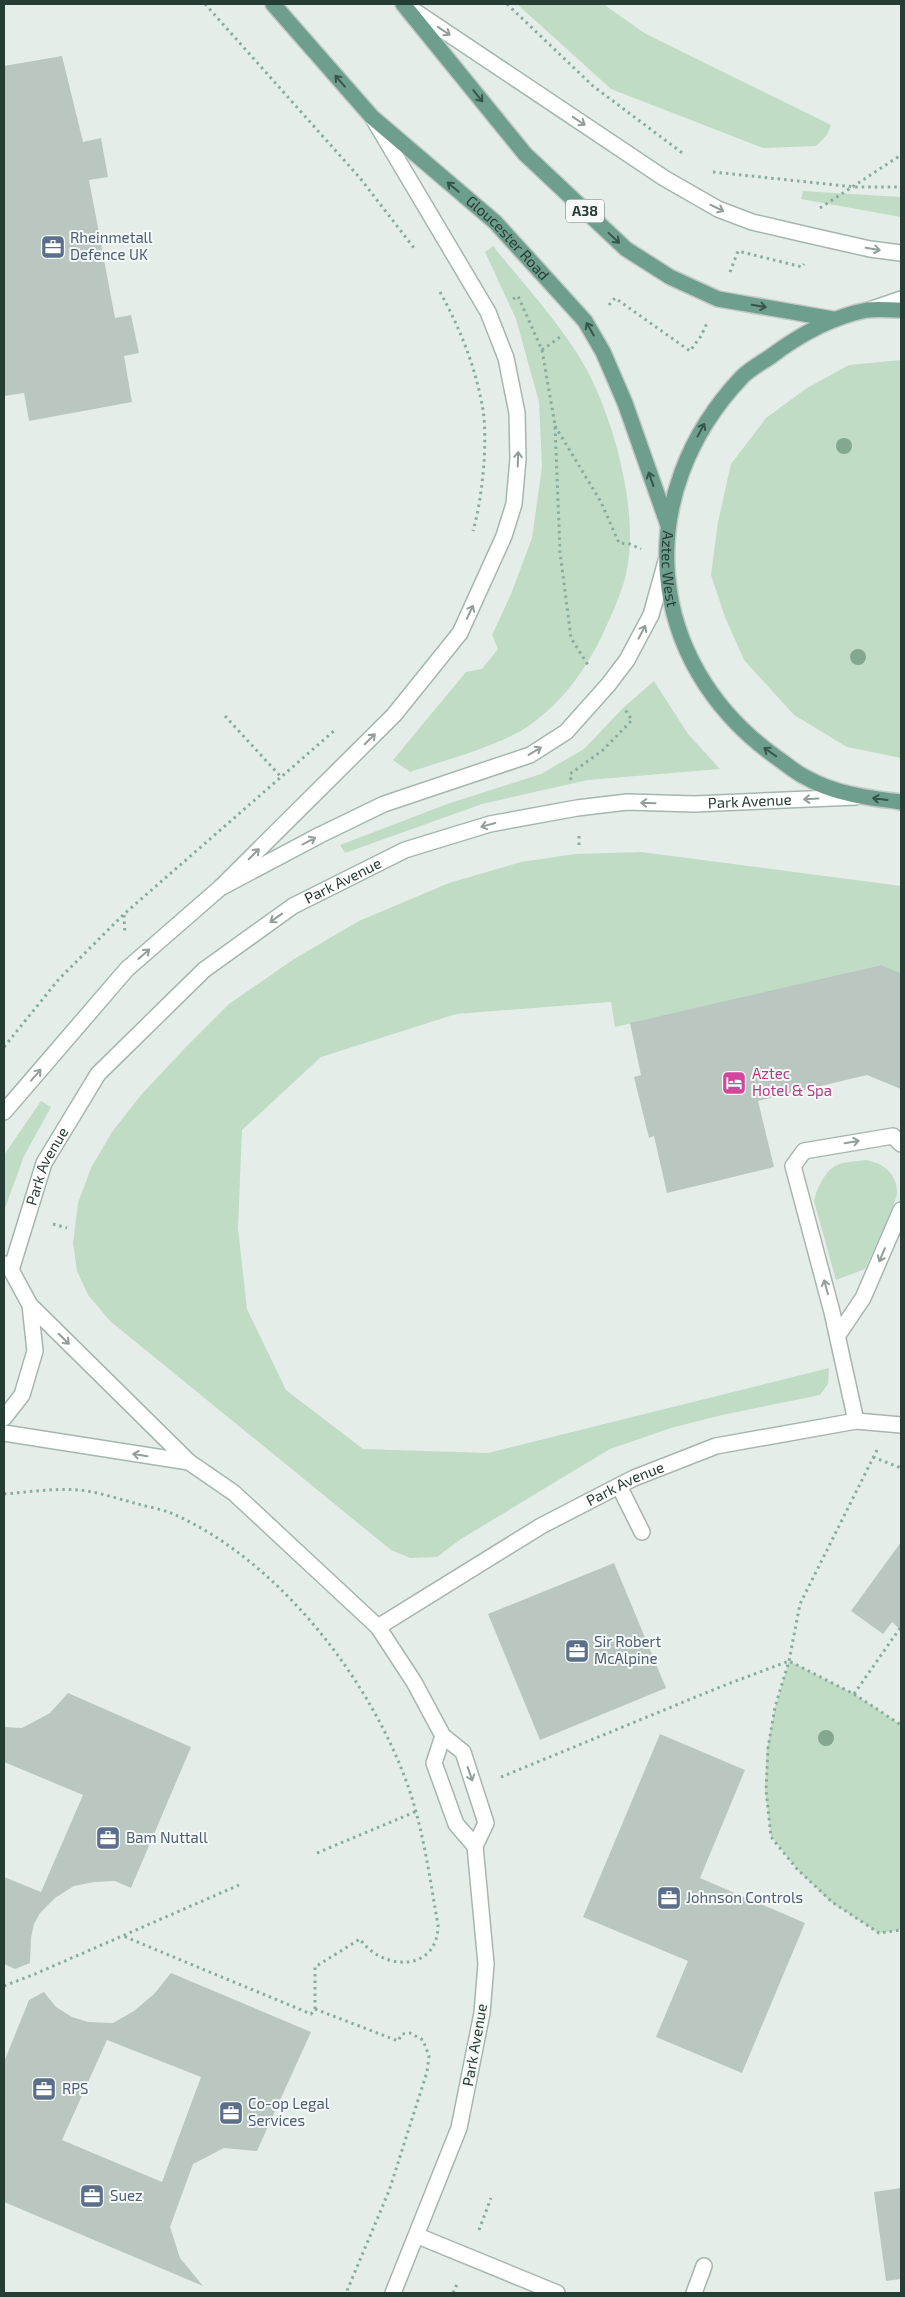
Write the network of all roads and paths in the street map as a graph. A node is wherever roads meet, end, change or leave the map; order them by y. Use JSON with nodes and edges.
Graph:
{"nodes":[{"id":1,"x":205,"y":4,"type":"edge"},
{"id":2,"x":273,"y":4,"type":"edge"},
{"id":3,"x":403,"y":4,"type":"edge"},
{"id":4,"x":507,"y":4,"type":"edge"},
{"id":5,"x":372,"y":117,"type":"junction"},
{"id":6,"x":901,"y":155,"type":"edge"},
{"id":7,"x":692,"y":160,"type":"dead end"},
{"id":8,"x":707,"y":171,"type":"dead end"},
{"id":9,"x":855,"y":187,"type":"junction"},
{"id":10,"x":901,"y":187,"type":"edge"},
{"id":11,"x":813,"y":213,"type":"dead end"},
{"id":12,"x":416,"y":250,"type":"dead end"},
{"id":13,"x":901,"y":252,"type":"edge"},
{"id":14,"x":440,"y":291,"type":"dead end"},
{"id":15,"x":718,"y":299,"type":"junction"},
{"id":16,"x":901,"y":299,"type":"edge"},
{"id":17,"x":869,"y":310,"type":"junction"},
{"id":18,"x":901,"y":310,"type":"edge"},
{"id":19,"x":833,"y":319,"type":"junction"},
{"id":20,"x":585,"y":321,"type":"junction"},
{"id":21,"x":542,"y":350,"type":"dead end"},
{"id":22,"x":668,"y":525,"type":"junction"},
{"id":23,"x":471,"y":537,"type":"dead end"},
{"id":24,"x":666,"y":561,"type":"junction"},
{"id":25,"x":608,"y":685,"type":"junction"},
{"id":26,"x":225,"y":716,"type":"dead end"},
{"id":27,"x":340,"y":726,"type":"dead end"},
{"id":28,"x":282,"y":778,"type":"junction"},
{"id":29,"x":860,"y":797,"type":"junction"},
{"id":30,"x":901,"y":802,"type":"edge"},
{"id":31,"x":577,"y":808,"type":"junction"},
{"id":32,"x":579,"y":848,"type":"dead end"},
{"id":33,"x":220,"y":888,"type":"junction"},
{"id":34,"x":4,"y":1047,"type":"edge"},
{"id":35,"x":4,"y":1112,"type":"edge"},
{"id":36,"x":901,"y":1144,"type":"edge"},
{"id":37,"x":901,"y":1210,"type":"edge"},
{"id":38,"x":8,"y":1266,"type":"edge"},
{"id":39,"x":30,"y":1305,"type":"junction"},
{"id":40,"x":838,"y":1334,"type":"junction"},
{"id":41,"x":4,"y":1418,"type":"edge"},
{"id":42,"x":856,"y":1421,"type":"junction"},
{"id":43,"x":896,"y":1424,"type":"edge"},
{"id":44,"x":4,"y":1433,"type":"edge"},
{"id":45,"x":873,"y":1457,"type":"junction"},
{"id":46,"x":189,"y":1462,"type":"junction"},
{"id":47,"x":901,"y":1468,"type":"edge"},
{"id":48,"x":619,"y":1486,"type":"junction"},
{"id":49,"x":4,"y":1494,"type":"edge"},
{"id":50,"x":642,"y":1532,"type":"dead end"},
{"id":51,"x":378,"y":1627,"type":"junction"},
{"id":52,"x":900,"y":1628,"type":"dead end"},
{"id":53,"x":789,"y":1661,"type":"junction"},
{"id":54,"x":854,"y":1694,"type":"junction"},
{"id":55,"x":901,"y":1725,"type":"edge"},
{"id":56,"x":442,"y":1736,"type":"junction"},
{"id":57,"x":475,"y":1788,"type":"junction"},
{"id":58,"x":395,"y":1820,"type":"dead end"},
{"id":59,"x":475,"y":1846,"type":"junction"},
{"id":60,"x":317,"y":1853,"type":"dead end"},
{"id":61,"x":239,"y":1885,"type":"dead end"},
{"id":62,"x":901,"y":1930,"type":"edge"},
{"id":63,"x":123,"y":1936,"type":"junction"},
{"id":64,"x":4,"y":1986,"type":"edge"},
{"id":65,"x":315,"y":2009,"type":"junction"},
{"id":66,"x":418,"y":2236,"type":"junction"},
{"id":67,"x":704,"y":2266,"type":"dead end"},
{"id":68,"x":346,"y":2293,"type":"edge"},
{"id":69,"x":393,"y":2293,"type":"edge"},
{"id":70,"x":557,"y":2293,"type":"edge"},
{"id":71,"x":694,"y":2293,"type":"edge"}],
"edges":[{"from":1,"to":12,"type":"path"},
{"from":5,"to":2,"type":"main road","name":"Gloucester Road","one_way":true},
{"from":3,"to":13,"type":"street","one_way":true},
{"from":3,"to":15,"type":"main road","number":"A38","one_way":true},
{"from":4,"to":7,"type":"path"},
{"from":20,"to":5,"type":"main road","name":"Gloucester Road","one_way":true},
{"from":33,"to":5,"type":"street","one_way":true},
{"from":6,"to":9,"type":"path"},
{"from":8,"to":9,"type":"path"},
{"from":9,"to":10,"type":"path"},
{"from":9,"to":11,"type":"path"},
{"from":14,"to":23,"type":"path"},
{"from":15,"to":19,"type":"main road","number":"A38","one_way":true},
{"from":15,"to":20,"type":"path"},
{"from":16,"to":17,"type":"street"},
{"from":17,"to":18,"type":"main road","name":"Aztec West"},
{"from":17,"to":19,"type":"main road","name":"Aztec West"},
{"from":22,"to":19,"type":"main road","name":"Aztec West","one_way":true},
{"from":20,"to":21,"type":"path"},
{"from":22,"to":20,"type":"main road","name":"Gloucester Road","one_way":true},
{"from":22,"to":24,"type":"main road","name":"Aztec West"},
{"from":25,"to":24,"type":"street","one_way":true},
{"from":24,"to":25,"type":"path"},
{"from":29,"to":24,"type":"main road","name":"Aztec West","one_way":true},
{"from":25,"to":31,"type":"path"},
{"from":33,"to":25,"type":"street","one_way":true},
{"from":26,"to":28,"type":"path"},
{"from":27,"to":28,"type":"path"},
{"from":28,"to":34,"type":"path"},
{"from":30,"to":29,"type":"main road","name":"Aztec West","one_way":true},
{"from":29,"to":31,"type":"street","name":"Park Avenue","one_way":true},
{"from":31,"to":32,"type":"path"},
{"from":31,"to":38,"type":"street","name":"Park Avenue","one_way":true},
{"from":35,"to":33,"type":"street","one_way":true},
{"from":40,"to":36,"type":"street","one_way":true},
{"from":37,"to":40,"type":"street","one_way":true},
{"from":38,"to":39,"type":"street"},
{"from":39,"to":41,"type":"street"},
{"from":39,"to":46,"type":"street","one_way":true},
{"from":40,"to":42,"type":"street"},
{"from":42,"to":43,"type":"street","name":"Park Avenue"},
{"from":42,"to":48,"type":"street","name":"Park Avenue"},
{"from":43,"to":45,"type":"path"},
{"from":46,"to":44,"type":"street","one_way":true},
{"from":45,"to":47,"type":"path"},
{"from":45,"to":53,"type":"path"},
{"from":46,"to":51,"type":"street"},
{"from":48,"to":50,"type":"street"},
{"from":48,"to":51,"type":"street","name":"Park Avenue"},
{"from":49,"to":65,"type":"path"},
{"from":51,"to":56,"type":"street"},
{"from":52,"to":54,"type":"path"},
{"from":53,"to":54,"type":"path"},
{"from":53,"to":57,"type":"path"},
{"from":53,"to":62,"type":"path"},
{"from":54,"to":55,"type":"path"},
{"from":56,"to":57,"type":"street","one_way":true},
{"from":56,"to":59,"type":"street"},
{"from":57,"to":59,"type":"street"},
{"from":58,"to":60,"type":"path"},
{"from":59,"to":66,"type":"street","name":"Park Avenue"},
{"from":61,"to":63,"type":"path"},
{"from":63,"to":64,"type":"path"},
{"from":63,"to":65,"type":"path"},
{"from":65,"to":68,"type":"path"},
{"from":66,"to":69,"type":"street","name":"Park Avenue"},
{"from":66,"to":70,"type":"street"},
{"from":67,"to":71,"type":"street"}]}
